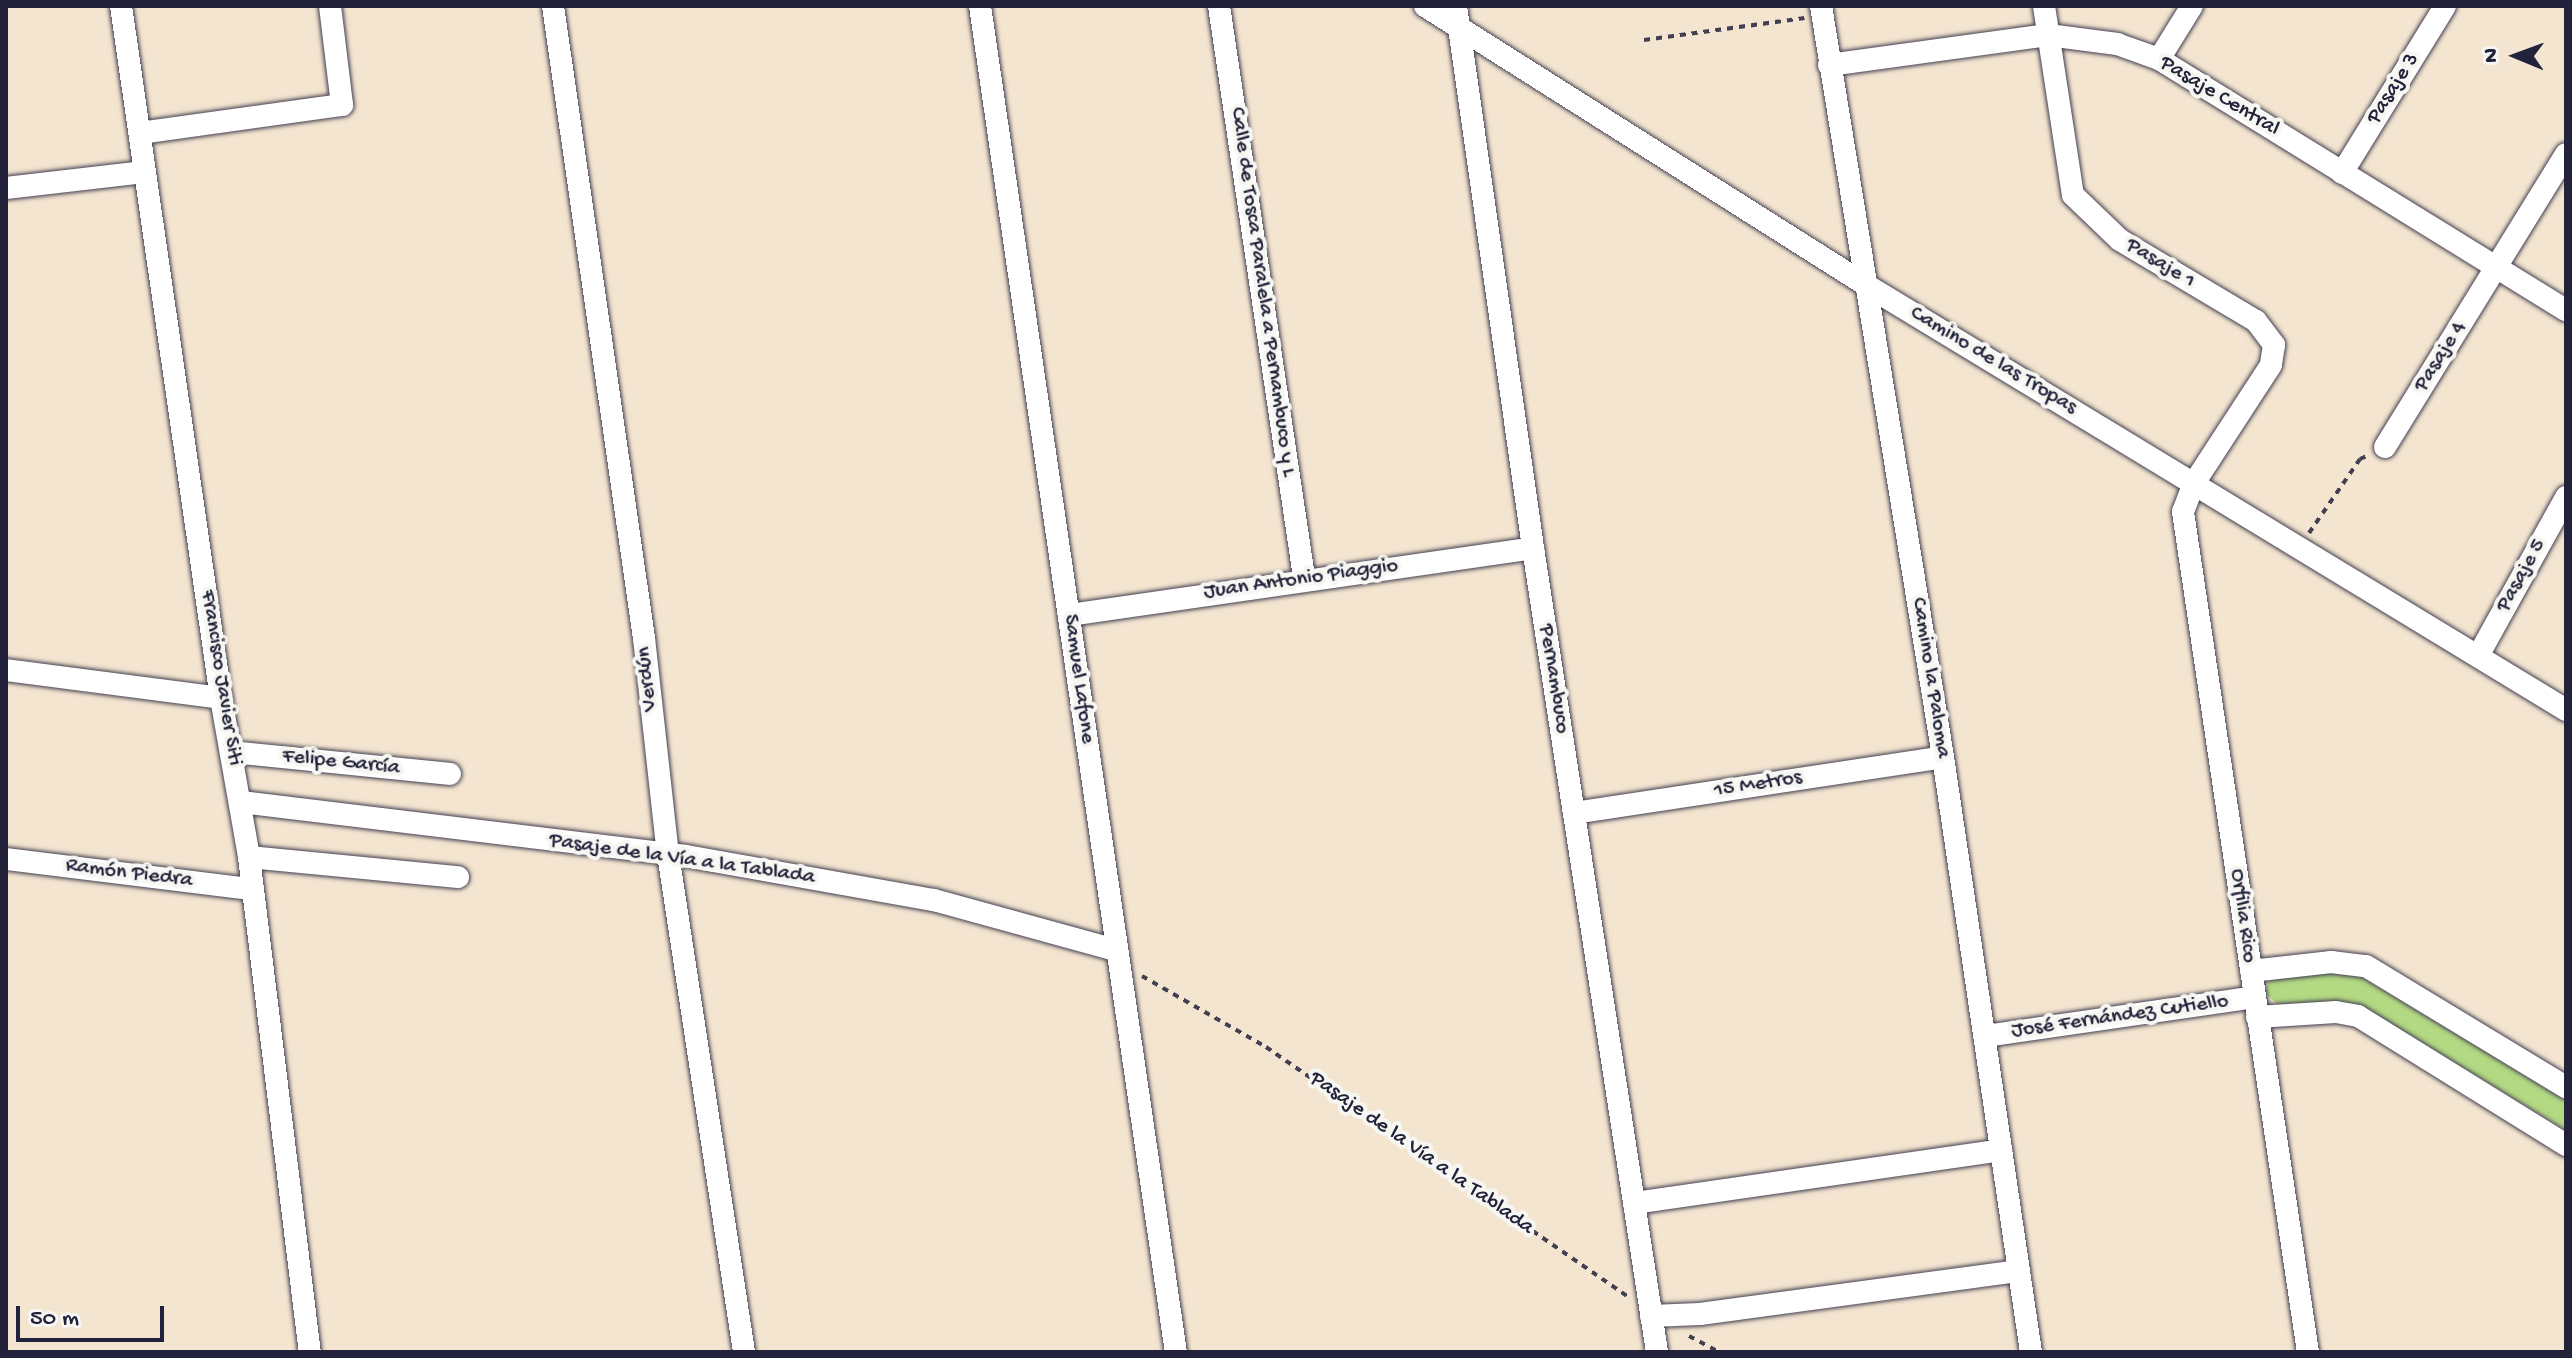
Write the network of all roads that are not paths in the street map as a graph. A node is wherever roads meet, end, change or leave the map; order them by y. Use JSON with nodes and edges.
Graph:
{"nodes":[{"id":1,"x":121,"y":6,"type":"edge"},
{"id":2,"x":330,"y":6,"type":"edge"},
{"id":3,"x":553,"y":6,"type":"edge"},
{"id":4,"x":980,"y":6,"type":"edge"},
{"id":5,"x":1219,"y":6,"type":"edge"},
{"id":6,"x":1425,"y":6,"type":"edge"},
{"id":7,"x":2044,"y":6,"type":"edge"},
{"id":8,"x":2192,"y":6,"type":"edge"},
{"id":9,"x":2445,"y":6,"type":"edge"},
{"id":10,"x":1821,"y":11,"type":"edge"},
{"id":11,"x":1457,"y":16,"type":"edge"},
{"id":12,"x":2048,"y":35,"type":"junction"},
{"id":13,"x":2159,"y":59,"type":"junction"},
{"id":14,"x":1829,"y":65,"type":"junction"},
{"id":15,"x":140,"y":133,"type":"junction"},
{"id":16,"x":2566,"y":154,"type":"edge"},
{"id":17,"x":144,"y":172,"type":"junction"},
{"id":18,"x":2342,"y":173,"type":"junction"},
{"id":19,"x":6,"y":188,"type":"edge"},
{"id":20,"x":2496,"y":267,"type":"junction"},
{"id":21,"x":1866,"y":285,"type":"junction"},
{"id":22,"x":2566,"y":310,"type":"edge"},
{"id":23,"x":2385,"y":447,"type":"road end"},
{"id":24,"x":2194,"y":483,"type":"junction"},
{"id":25,"x":2566,"y":497,"type":"edge"},
{"id":26,"x":1533,"y":548,"type":"junction"},
{"id":27,"x":1304,"y":577,"type":"junction"},
{"id":28,"x":1069,"y":615,"type":"junction"},
{"id":29,"x":2478,"y":656,"type":"junction"},
{"id":30,"x":6,"y":670,"type":"edge"},
{"id":31,"x":221,"y":698,"type":"junction"},
{"id":32,"x":2566,"y":710,"type":"edge"},
{"id":33,"x":231,"y":752,"type":"junction"},
{"id":34,"x":1943,"y":757,"type":"junction"},
{"id":35,"x":450,"y":774,"type":"dead end"},
{"id":36,"x":241,"y":802,"type":"junction"},
{"id":37,"x":1574,"y":813,"type":"junction"},
{"id":38,"x":668,"y":854,"type":"junction"},
{"id":39,"x":249,"y":857,"type":"junction"},
{"id":40,"x":6,"y":859,"type":"edge"},
{"id":41,"x":458,"y":877,"type":"dead end"},
{"id":42,"x":252,"y":889,"type":"junction"},
{"id":43,"x":1117,"y":956,"type":"junction"},
{"id":44,"x":2251,"y":971,"type":"junction"},
{"id":45,"x":2256,"y":1007,"type":"junction"},
{"id":46,"x":1985,"y":1036,"type":"junction"},
{"id":47,"x":2566,"y":1087,"type":"edge"},
{"id":48,"x":2566,"y":1145,"type":"edge"},
{"id":49,"x":2001,"y":1150,"type":"junction"},
{"id":50,"x":1634,"y":1203,"type":"junction"},
{"id":51,"x":2019,"y":1271,"type":"junction"},
{"id":52,"x":1651,"y":1316,"type":"junction"},
{"id":53,"x":310,"y":1352,"type":"edge"},
{"id":54,"x":744,"y":1352,"type":"edge"},
{"id":55,"x":1176,"y":1352,"type":"edge"},
{"id":56,"x":1657,"y":1352,"type":"edge"},
{"id":57,"x":2031,"y":1352,"type":"edge"},
{"id":58,"x":2308,"y":1352,"type":"edge"}],
"edges":[{"from":1,"to":15,"type":"street","name":"Francisco Javier Siti"},
{"from":2,"to":15,"type":"street"},
{"from":3,"to":38,"type":"street","name":"Verdún"},
{"from":4,"to":28,"type":"street","name":"Samuel Lafone"},
{"from":5,"to":27,"type":"street","name":"Calle de Tosca Paralela a Pernambuco y L"},
{"from":6,"to":11,"type":"street","name":"Camino de las Tropas"},
{"from":7,"to":12,"type":"street","name":"Pasaje 1"},
{"from":8,"to":13,"type":"street"},
{"from":9,"to":18,"type":"street","name":"Pasaje 3"},
{"from":10,"to":14,"type":"street","name":"Camino la Paloma"},
{"from":11,"to":21,"type":"street","name":"Camino de las Tropas"},
{"from":11,"to":26,"type":"street","name":"Pernambuco"},
{"from":12,"to":13,"type":"street","name":"Pasaje Central"},
{"from":12,"to":14,"type":"street","name":"Pasaje Central"},
{"from":12,"to":24,"type":"street","name":"Pasaje 1"},
{"from":13,"to":18,"type":"street","name":"Pasaje Central"},
{"from":14,"to":21,"type":"street","name":"Camino la Paloma"},
{"from":15,"to":17,"type":"street","name":"Francisco Javier Siti"},
{"from":16,"to":20,"type":"street","name":"Pasaje 4"},
{"from":17,"to":19,"type":"street"},
{"from":17,"to":31,"type":"street","name":"Francisco Javier Siti"},
{"from":18,"to":20,"type":"street","name":"Pasaje Central"},
{"from":20,"to":22,"type":"street","name":"Pasaje Central"},
{"from":20,"to":23,"type":"street","name":"Pasaje 4"},
{"from":21,"to":24,"type":"street","name":"Camino de las Tropas"},
{"from":21,"to":34,"type":"street","name":"Camino la Paloma"},
{"from":24,"to":29,"type":"street","name":"Camino de las Tropas"},
{"from":24,"to":44,"type":"street","name":"Orfilia Rico"},
{"from":25,"to":29,"type":"street","name":"Pasaje 5"},
{"from":26,"to":27,"type":"street","name":"Juan Antonio Piaggio"},
{"from":26,"to":37,"type":"street","name":"Pernambuco"},
{"from":27,"to":28,"type":"street","name":"Juan Antonio Piaggio"},
{"from":28,"to":43,"type":"street","name":"Samuel Lafone"},
{"from":29,"to":32,"type":"street","name":"Camino de las Tropas"},
{"from":30,"to":31,"type":"street"},
{"from":31,"to":33,"type":"street","name":"Francisco Javier Siti"},
{"from":33,"to":35,"type":"street","name":"Felipe García"},
{"from":33,"to":36,"type":"street","name":"Francisco Javier Siti"},
{"from":34,"to":37,"type":"street","name":"15 Metros"},
{"from":34,"to":46,"type":"street","name":"Camino la Paloma"},
{"from":36,"to":38,"type":"street","name":"Pasaje de la Vía a la Tablada"},
{"from":36,"to":39,"type":"street","name":"Francisco Javier Siti"},
{"from":37,"to":50,"type":"street","name":"Pernambuco"},
{"from":38,"to":43,"type":"street","name":"Pasaje de la Vía a la Tablada"},
{"from":38,"to":54,"type":"street","name":"Verdún"},
{"from":39,"to":41,"type":"street"},
{"from":39,"to":42,"type":"street","name":"Francisco Javier Siti"},
{"from":40,"to":42,"type":"street","name":"Ramón Piedra"},
{"from":42,"to":53,"type":"street","name":"Francisco Javier Siti"},
{"from":43,"to":55,"type":"street","name":"Samuel Lafone"},
{"from":44,"to":45,"type":"street","name":"Orfilia Rico"},
{"from":44,"to":47,"type":"street","name":"José Fernández Cutiello"},
{"from":45,"to":46,"type":"street","name":"José Fernández Cutiello"},
{"from":45,"to":48,"type":"street","name":"José Fernández Cutiello"},
{"from":45,"to":58,"type":"street","name":"Orfilia Rico"},
{"from":46,"to":49,"type":"street","name":"Camino la Paloma"},
{"from":49,"to":50,"type":"street"},
{"from":49,"to":51,"type":"street","name":"Camino la Paloma"},
{"from":50,"to":52,"type":"street","name":"Pernambuco"},
{"from":51,"to":52,"type":"street"},
{"from":51,"to":57,"type":"street","name":"Camino la Paloma"},
{"from":52,"to":56,"type":"street","name":"Pernambuco"}]}
